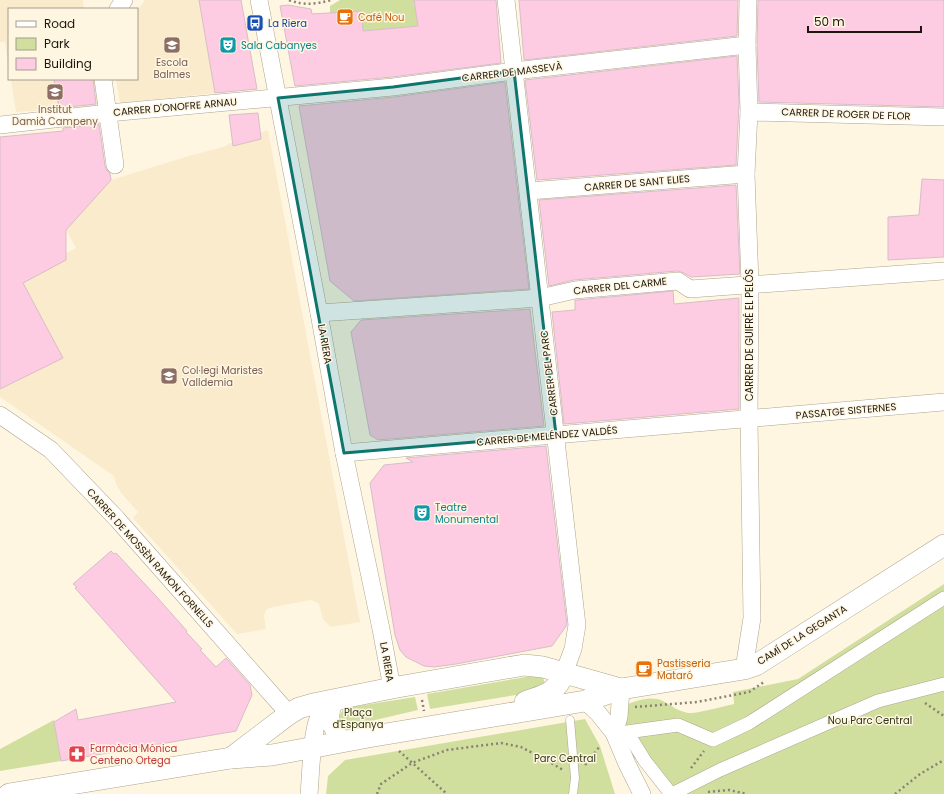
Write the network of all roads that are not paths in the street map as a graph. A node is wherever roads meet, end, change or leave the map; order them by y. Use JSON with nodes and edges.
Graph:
{"nodes":[{"id":1,"x":259,"y":0,"type":"edge"},
{"id":2,"x":506,"y":0,"type":"edge"},
{"id":3,"x":748,"y":0,"type":"edge"},
{"id":4,"x":747,"y":45,"type":"junction"},
{"id":5,"x":514,"y":71,"type":"junction"},
{"id":6,"x":103,"y":80,"type":"edge"},
{"id":7,"x":278,"y":98,"type":"junction"},
{"id":8,"x":749,"y":112,"type":"junction"},
{"id":9,"x":108,"y":113,"type":"junction"},
{"id":10,"x":944,"y":117,"type":"edge"},
{"id":11,"x":0,"y":125,"type":"edge"},
{"id":12,"x":114,"y":165,"type":"dead end"},
{"id":13,"x":746,"y":174,"type":"junction"},
{"id":14,"x":528,"y":191,"type":"junction"},
{"id":15,"x":944,"y":271,"type":"edge"},
{"id":16,"x":750,"y":284,"type":"junction"},
{"id":17,"x":540,"y":298,"type":"junction"},
{"id":18,"x":319,"y":314,"type":"junction"},
{"id":19,"x":944,"y":402,"type":"edge"},
{"id":20,"x":0,"y":415,"type":"edge"},
{"id":21,"x":749,"y":419,"type":"junction"},
{"id":22,"x":556,"y":435,"type":"junction"},
{"id":23,"x":344,"y":453,"type":"junction"},
{"id":24,"x":944,"y":545,"type":"edge"},
{"id":25,"x":944,"y":598,"type":"edge"},
{"id":26,"x":744,"y":669,"type":"junction"},
{"id":27,"x":564,"y":673,"type":"junction"},
{"id":28,"x":944,"y":684,"type":"edge"},
{"id":29,"x":392,"y":688,"type":"junction"},
{"id":30,"x":621,"y":689,"type":"junction"},
{"id":31,"x":360,"y":694,"type":"junction"},
{"id":32,"x":538,"y":697,"type":"junction"},
{"id":33,"x":585,"y":701,"type":"junction"},
{"id":34,"x":333,"y":704,"type":"junction"},
{"id":35,"x":289,"y":714,"type":"junction"},
{"id":36,"x":478,"y":719,"type":"junction"},
{"id":37,"x":570,"y":720,"type":"dead end"},
{"id":38,"x":614,"y":733,"type":"junction"},
{"id":39,"x":368,"y":737,"type":"junction"},
{"id":40,"x":346,"y":741,"type":"junction"},
{"id":41,"x":312,"y":747,"type":"junction"},
{"id":42,"x":231,"y":758,"type":"junction"},
{"id":43,"x":9,"y":794,"type":"edge"},
{"id":44,"x":309,"y":794,"type":"edge"},
{"id":45,"x":573,"y":794,"type":"edge"},
{"id":46,"x":642,"y":794,"type":"edge"},
{"id":47,"x":671,"y":794,"type":"edge"}],
"edges":[{"from":1,"to":7,"type":"street","name":"LA RIERA"},
{"from":2,"to":5,"type":"street","name":"CARRER DEL PARC"},
{"from":3,"to":4,"type":"street","name":"CARRER DE GUIFRÉ EL PELÓS"},
{"from":4,"to":5,"type":"street","name":"CARRER DE MASSEVÀ"},
{"from":4,"to":8,"type":"street","name":"CARRER DE GUIFRÉ EL PELÓS"},
{"from":5,"to":7,"type":"street","name":"CARRER DE MASSEVÀ"},
{"from":5,"to":14,"type":"street","name":"CARRER DEL PARC"},
{"from":6,"to":9,"type":"street"},
{"from":7,"to":9,"type":"street","name":"CARRER D'ONOFRE ARNAU"},
{"from":7,"to":18,"type":"street","name":"LA RIERA"},
{"from":8,"to":10,"type":"street","name":"CARRER DE ROGER DE FLOR"},
{"from":8,"to":13,"type":"street","name":"CARRER DE GUIFRÉ EL PELÓS"},
{"from":9,"to":11,"type":"street","name":"CARRER D'ONOFRE ARNAU"},
{"from":9,"to":12,"type":"street"},
{"from":13,"to":14,"type":"street","name":"CARRER DE SANT ELIES"},
{"from":13,"to":16,"type":"street","name":"CARRER DE GUIFRÉ EL PELÓS"},
{"from":14,"to":17,"type":"street","name":"CARRER DEL PARC"},
{"from":15,"to":16,"type":"street","name":"CARRER DEL CARME"},
{"from":16,"to":17,"type":"street","name":"CARRER DEL CARME"},
{"from":16,"to":21,"type":"street","name":"CARRER DE GUIFRÉ EL PELÓS"},
{"from":17,"to":18,"type":"street","name":"CARRER DEL CARME"},
{"from":17,"to":22,"type":"street","name":"CARRER DEL PARC"},
{"from":18,"to":23,"type":"street","name":"LA RIERA"},
{"from":19,"to":21,"type":"street","name":"PASSATGE SISTERNES"},
{"from":20,"to":35,"type":"street","name":"CARRER DE MOSSÈN RAMON FORNELLS"},
{"from":21,"to":22,"type":"street","name":"CARRER DE MELÉNDEZ VALDÉS"},
{"from":21,"to":26,"type":"street","name":"CARRER DE GUIFRÉ EL PELÓS"},
{"from":22,"to":23,"type":"street","name":"CARRER DE MELÉNDEZ VALDÉS"},
{"from":22,"to":27,"type":"street","name":"CARRER DEL PARC"},
{"from":23,"to":29,"type":"street","name":"LA RIERA"},
{"from":24,"to":26,"type":"street","name":"CAMÍ DE LA GEGANTA"},
{"from":25,"to":47,"type":"street"},
{"from":26,"to":30,"type":"street","name":"CAMÍ DE LA GEGANTA"},
{"from":27,"to":29,"type":"street"},
{"from":27,"to":30,"type":"street"},
{"from":27,"to":32,"type":"street"},
{"from":28,"to":47,"type":"street"},
{"from":29,"to":31,"type":"street"},
{"from":30,"to":33,"type":"street"},
{"from":30,"to":38,"type":"street"},
{"from":31,"to":34,"type":"street"},
{"from":31,"to":35,"type":"street"},
{"from":32,"to":36,"type":"street"},
{"from":32,"to":39,"type":"street"},
{"from":33,"to":36,"type":"street"},
{"from":33,"to":38,"type":"street"},
{"from":34,"to":40,"type":"street"},
{"from":34,"to":41,"type":"street"},
{"from":35,"to":42,"type":"street"},
{"from":36,"to":39,"type":"street"},
{"from":37,"to":45,"type":"lane"},
{"from":38,"to":46,"type":"street"},
{"from":39,"to":40,"type":"street"},
{"from":40,"to":41,"type":"street"},
{"from":41,"to":42,"type":"street"},
{"from":41,"to":44,"type":"street"},
{"from":42,"to":43,"type":"street"}]}
